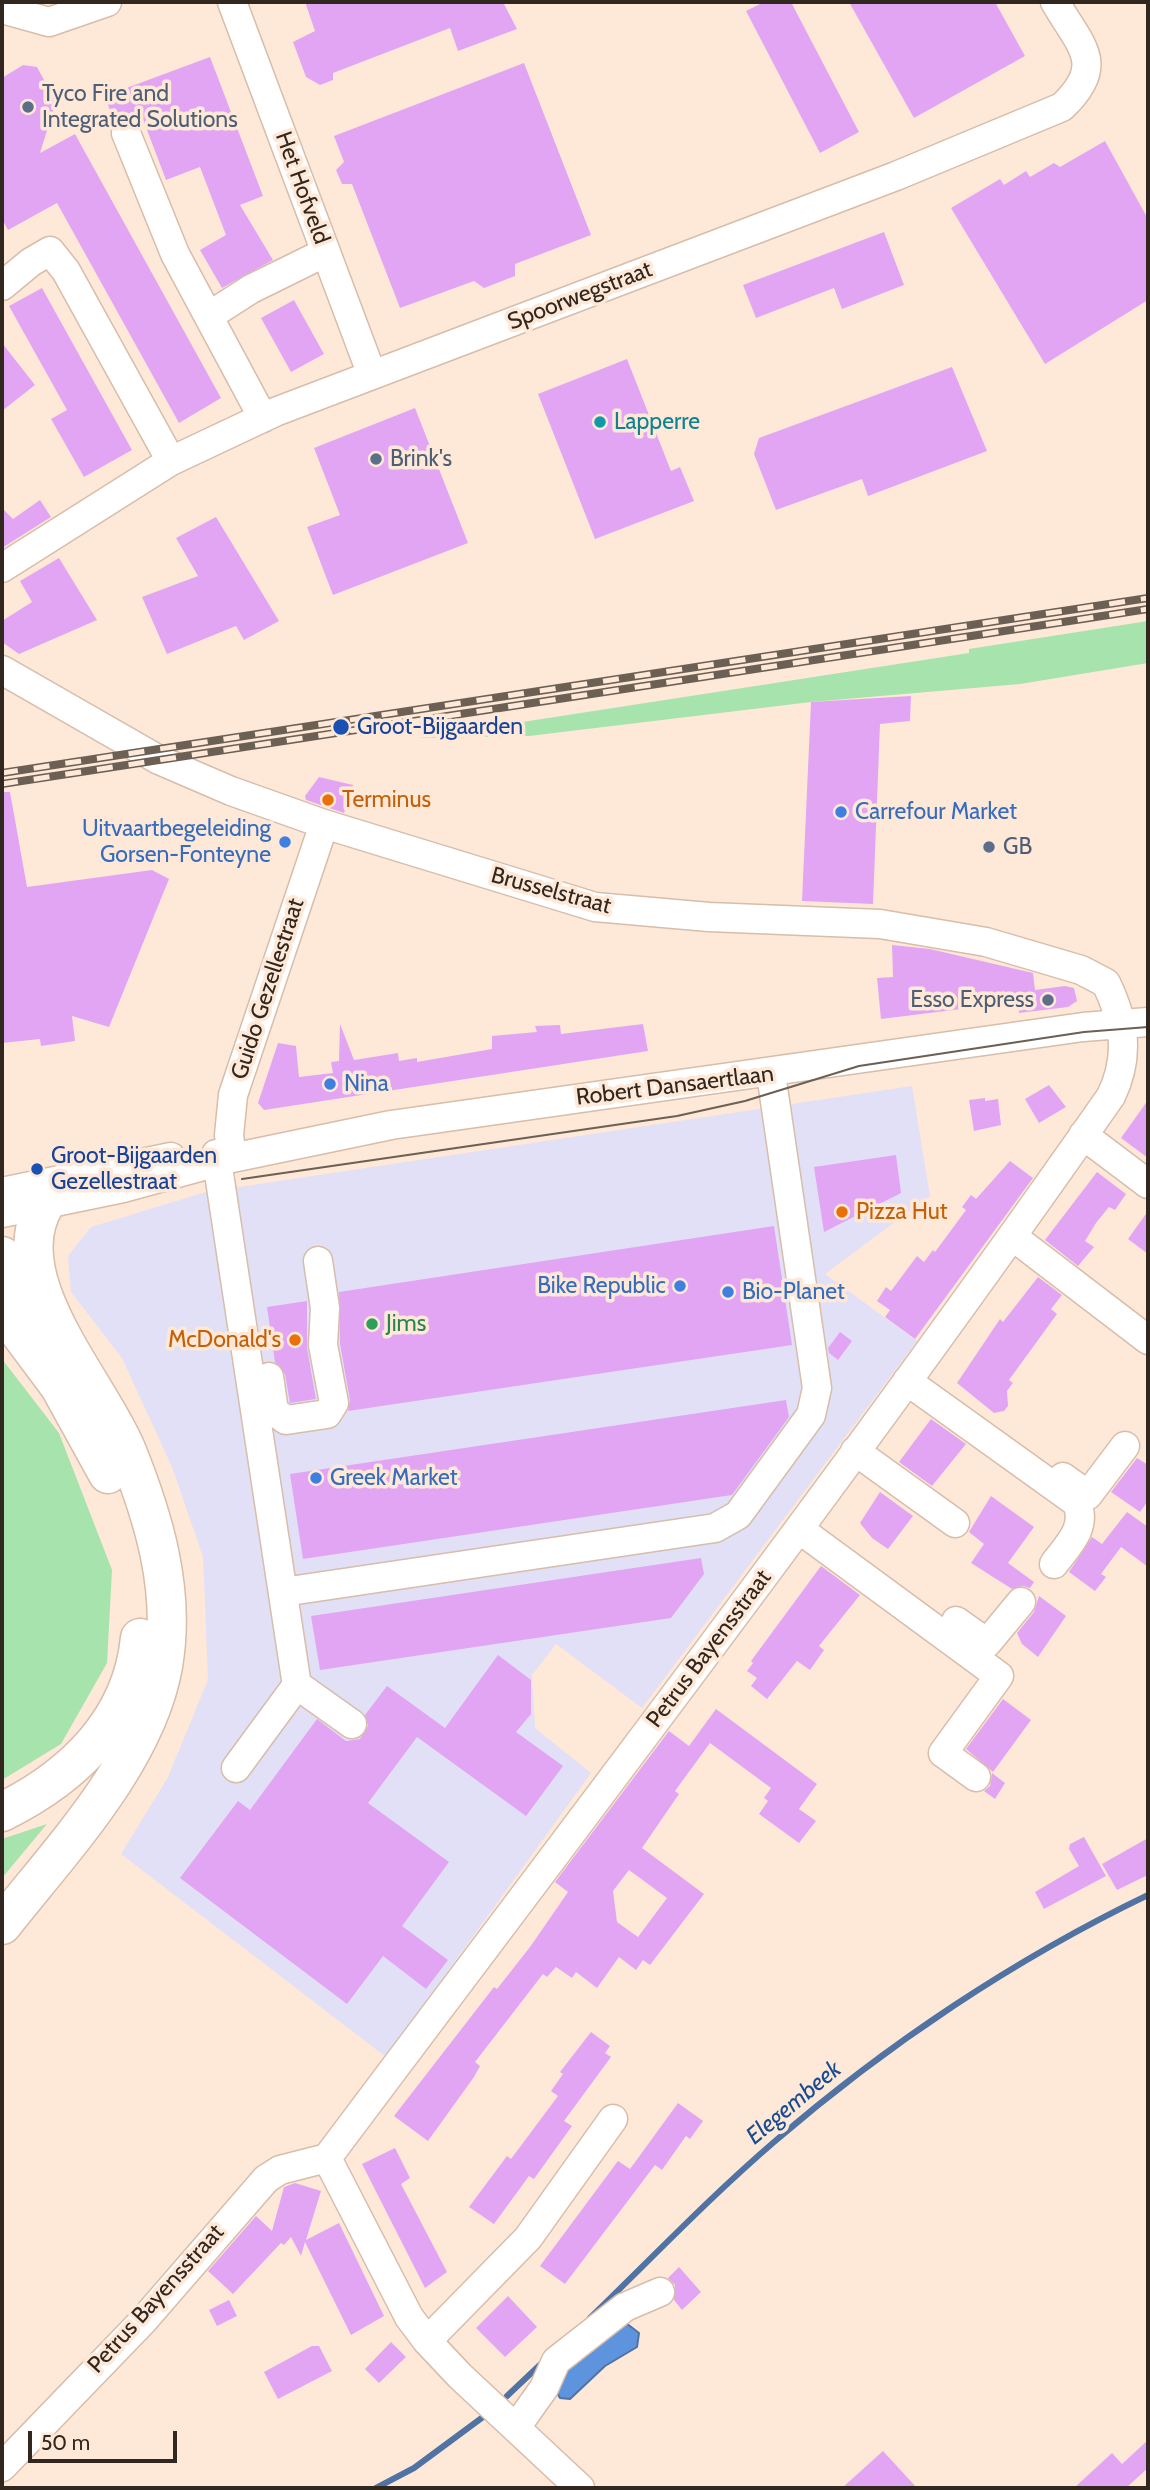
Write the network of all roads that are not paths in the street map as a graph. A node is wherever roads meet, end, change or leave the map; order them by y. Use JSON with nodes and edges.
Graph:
{"nodes":[{"id":1,"x":107,"y":2,"type":"edge"},
{"id":2,"x":232,"y":2,"type":"edge"},
{"id":3,"x":1055,"y":2,"type":"edge"},
{"id":4,"x":7,"y":8,"type":"edge"},
{"id":5,"x":126,"y":133,"type":"dead end"},
{"id":6,"x":326,"y":252,"type":"junction"},
{"id":7,"x":2,"y":286,"type":"edge"},
{"id":8,"x":209,"y":316,"type":"junction"},
{"id":9,"x":373,"y":375,"type":"junction"},
{"id":10,"x":263,"y":418,"type":"junction"},
{"id":11,"x":171,"y":461,"type":"junction"},
{"id":12,"x":2,"y":568,"type":"edge"},
{"id":13,"x":2,"y":670,"type":"edge"},
{"id":14,"x":324,"y":824,"type":"junction"},
{"id":15,"x":1134,"y":1023,"type":"edge"},
{"id":16,"x":772,"y":1074,"type":"junction"},
{"id":17,"x":1083,"y":1135,"type":"junction"},
{"id":18,"x":222,"y":1158,"type":"junction"},
{"id":19,"x":1148,"y":1184,"type":"edge"},
{"id":20,"x":2,"y":1192,"type":"edge"},
{"id":21,"x":45,"y":1204,"type":"junction"},
{"id":22,"x":2,"y":1213,"type":"edge"},
{"id":23,"x":1012,"y":1236,"type":"junction"},
{"id":24,"x":2,"y":1256,"type":"edge"},
{"id":25,"x":318,"y":1261,"type":"dead end"},
{"id":26,"x":2,"y":1309,"type":"edge"},
{"id":27,"x":243,"y":1330,"type":"junction"},
{"id":28,"x":58,"y":1331,"type":"junction"},
{"id":29,"x":1148,"y":1340,"type":"edge"},
{"id":30,"x":911,"y":1375,"type":"junction"},
{"id":31,"x":1125,"y":1446,"type":"dead end"},
{"id":32,"x":855,"y":1451,"type":"junction"},
{"id":33,"x":805,"y":1521,"type":"junction"},
{"id":34,"x":954,"y":1523,"type":"dead end"},
{"id":35,"x":1054,"y":1564,"type":"dead end"},
{"id":36,"x":283,"y":1592,"type":"junction"},
{"id":37,"x":1021,"y":1602,"type":"dead end"},
{"id":38,"x":297,"y":1686,"type":"junction"},
{"id":39,"x":352,"y":1724,"type":"dead end"},
{"id":40,"x":236,"y":1768,"type":"dead end"},
{"id":41,"x":976,"y":1777,"type":"dead end"},
{"id":42,"x":2,"y":1812,"type":"edge"},
{"id":43,"x":2,"y":1925,"type":"edge"},
{"id":44,"x":612,"y":2119,"type":"dead end"},
{"id":45,"x":327,"y":2158,"type":"junction"},
{"id":46,"x":660,"y":2292,"type":"dead end"},
{"id":47,"x":427,"y":2341,"type":"junction"},
{"id":48,"x":517,"y":2426,"type":"junction"},
{"id":49,"x":2,"y":2467,"type":"edge"},
{"id":50,"x":580,"y":2488,"type":"edge"}],
"edges":[{"from":1,"to":4,"type":"street"},
{"from":2,"to":6,"type":"street","name":"Het Hofveld"},
{"from":3,"to":9,"type":"street","name":"Spoorwegstraat"},
{"from":5,"to":8,"type":"street"},
{"from":6,"to":8,"type":"street"},
{"from":6,"to":9,"type":"street","name":"Het Hofveld"},
{"from":7,"to":11,"type":"street"},
{"from":8,"to":10,"type":"street"},
{"from":9,"to":10,"type":"street","name":"Spoorwegstraat"},
{"from":10,"to":11,"type":"street","name":"Spoorwegstraat"},
{"from":11,"to":12,"type":"street","name":"Spoorwegstraat"},
{"from":13,"to":14,"type":"street","name":"Brusselstraat"},
{"from":14,"to":15,"type":"street","name":"Brusselstraat"},
{"from":14,"to":18,"type":"street","name":"Guido Gezellestraat"},
{"from":15,"to":16,"type":"street","name":"Robert Dansaertlaan"},
{"from":15,"to":17,"type":"street","name":"Petrus Bayensstraat"},
{"from":16,"to":18,"type":"street","name":"Robert Dansaertlaan"},
{"from":16,"to":36,"type":"street"},
{"from":17,"to":19,"type":"street"},
{"from":17,"to":23,"type":"street","name":"Petrus Bayensstraat"},
{"from":18,"to":20,"type":"street","name":"Robert Dansaertlaan"},
{"from":18,"to":21,"type":"street","name":"Robert Dansaertlaan"},
{"from":18,"to":27,"type":"street","name":"Guido Gezellestraat"},
{"from":21,"to":22,"type":"street","name":"Robert Dansaertlaan"},
{"from":21,"to":28,"type":"highway"},
{"from":23,"to":29,"type":"street"},
{"from":23,"to":30,"type":"street","name":"Petrus Bayensstraat"},
{"from":24,"to":28,"type":"highway"},
{"from":25,"to":27,"type":"street"},
{"from":26,"to":42,"type":"highway"},
{"from":27,"to":36,"type":"street","name":"Guido Gezellestraat"},
{"from":28,"to":43,"type":"highway"},
{"from":30,"to":31,"type":"street"},
{"from":30,"to":32,"type":"street","name":"Petrus Bayensstraat"},
{"from":30,"to":35,"type":"street"},
{"from":32,"to":33,"type":"street","name":"Petrus Bayensstraat"},
{"from":32,"to":34,"type":"street"},
{"from":33,"to":37,"type":"street"},
{"from":33,"to":41,"type":"street"},
{"from":33,"to":45,"type":"street","name":"Petrus Bayensstraat"},
{"from":36,"to":38,"type":"street","name":"Guido Gezellestraat"},
{"from":38,"to":39,"type":"street"},
{"from":38,"to":40,"type":"street"},
{"from":44,"to":47,"type":"street"},
{"from":45,"to":47,"type":"street"},
{"from":45,"to":49,"type":"street","name":"Petrus Bayensstraat"},
{"from":46,"to":48,"type":"street"},
{"from":47,"to":48,"type":"street"},
{"from":48,"to":50,"type":"street"}]}
